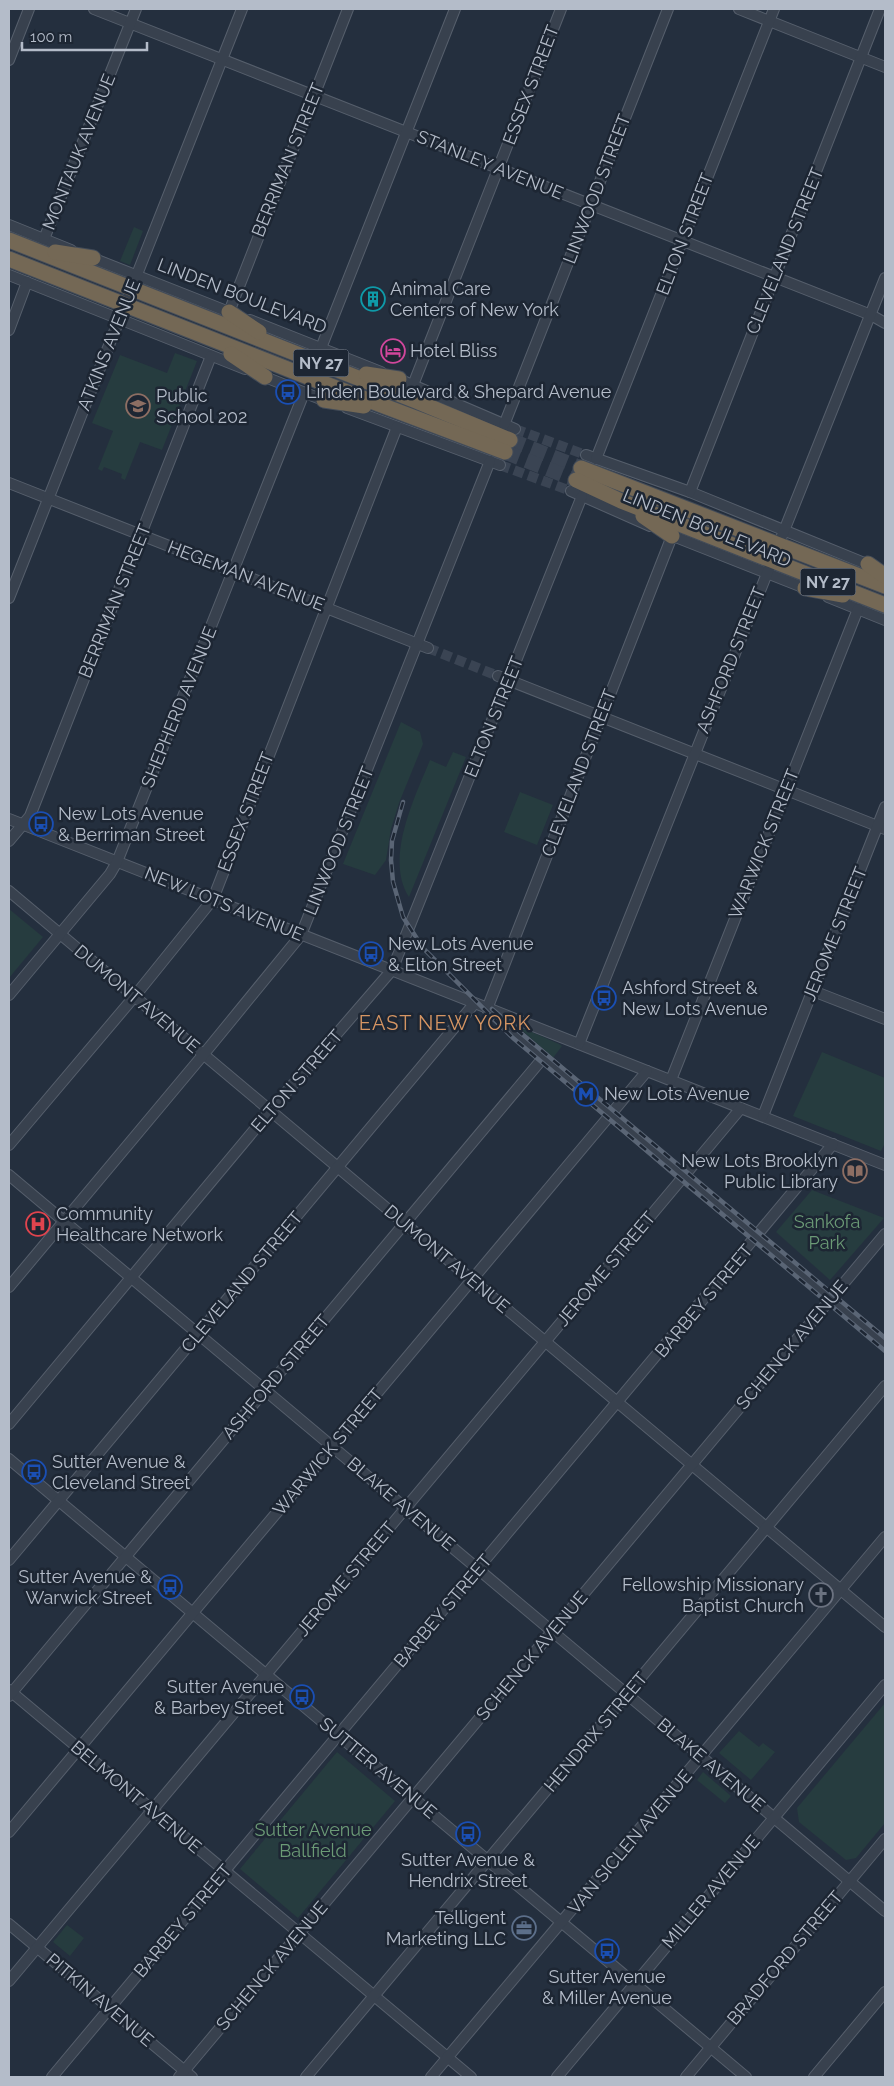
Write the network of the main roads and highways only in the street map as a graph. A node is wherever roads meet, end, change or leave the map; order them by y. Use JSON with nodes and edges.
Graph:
{"nodes":[{"id":1,"x":9,"y":240,"type":"edge"},
{"id":2,"x":28,"y":248,"type":"junction"},
{"id":3,"x":9,"y":258,"type":"edge"},
{"id":4,"x":93,"y":258,"type":"road end"},
{"id":5,"x":229,"y":312,"type":"road end"},
{"id":6,"x":210,"y":338,"type":"junction"},
{"id":7,"x":284,"y":348,"type":"junction"},
{"id":8,"x":336,"y":369,"type":"junction"},
{"id":9,"x":264,"y":377,"type":"road end"},
{"id":10,"x":399,"y":379,"type":"road end"},
{"id":11,"x":324,"y":400,"type":"road end"},
{"id":12,"x":395,"y":411,"type":"junction"},
{"id":13,"x":621,"y":501,"type":"junction"},
{"id":14,"x":672,"y":536,"type":"road end"},
{"id":15,"x":868,"y":564,"type":"road end"},
{"id":16,"x":885,"y":576,"type":"edge"},
{"id":17,"x":885,"y":586,"type":"edge"},
{"id":18,"x":805,"y":588,"type":"road end"},
{"id":19,"x":880,"y":603,"type":"edge"}],
"edges":[{"from":1,"to":2,"type":"highway","name":"LINDEN BOULEVARD","number":"NY 27"},
{"from":2,"to":4,"type":"highway"},
{"from":2,"to":7,"type":"highway","name":"LINDEN BOULEVARD","number":"NY 27"},
{"from":3,"to":6,"type":"highway","number":"NY 27"},
{"from":5,"to":7,"type":"highway"},
{"from":6,"to":9,"type":"highway"},
{"from":6,"to":12,"type":"highway","number":"NY 27"},
{"from":7,"to":8,"type":"highway","name":"LINDEN BOULEVARD","number":"NY 27"},
{"from":8,"to":10,"type":"highway"},
{"from":8,"to":12,"type":"highway","name":"LINDEN BOULEVARD","number":"NY 27"},
{"from":11,"to":12,"type":"highway"},
{"from":13,"to":14,"type":"highway"},
{"from":13,"to":17,"type":"highway","name":"LINDEN BOULEVARD","number":"NY 27"},
{"from":13,"to":19,"type":"highway","name":"LINDEN BOULEVARD","number":"NY 27"},
{"from":15,"to":16,"type":"highway"},
{"from":18,"to":19,"type":"highway"}]}
